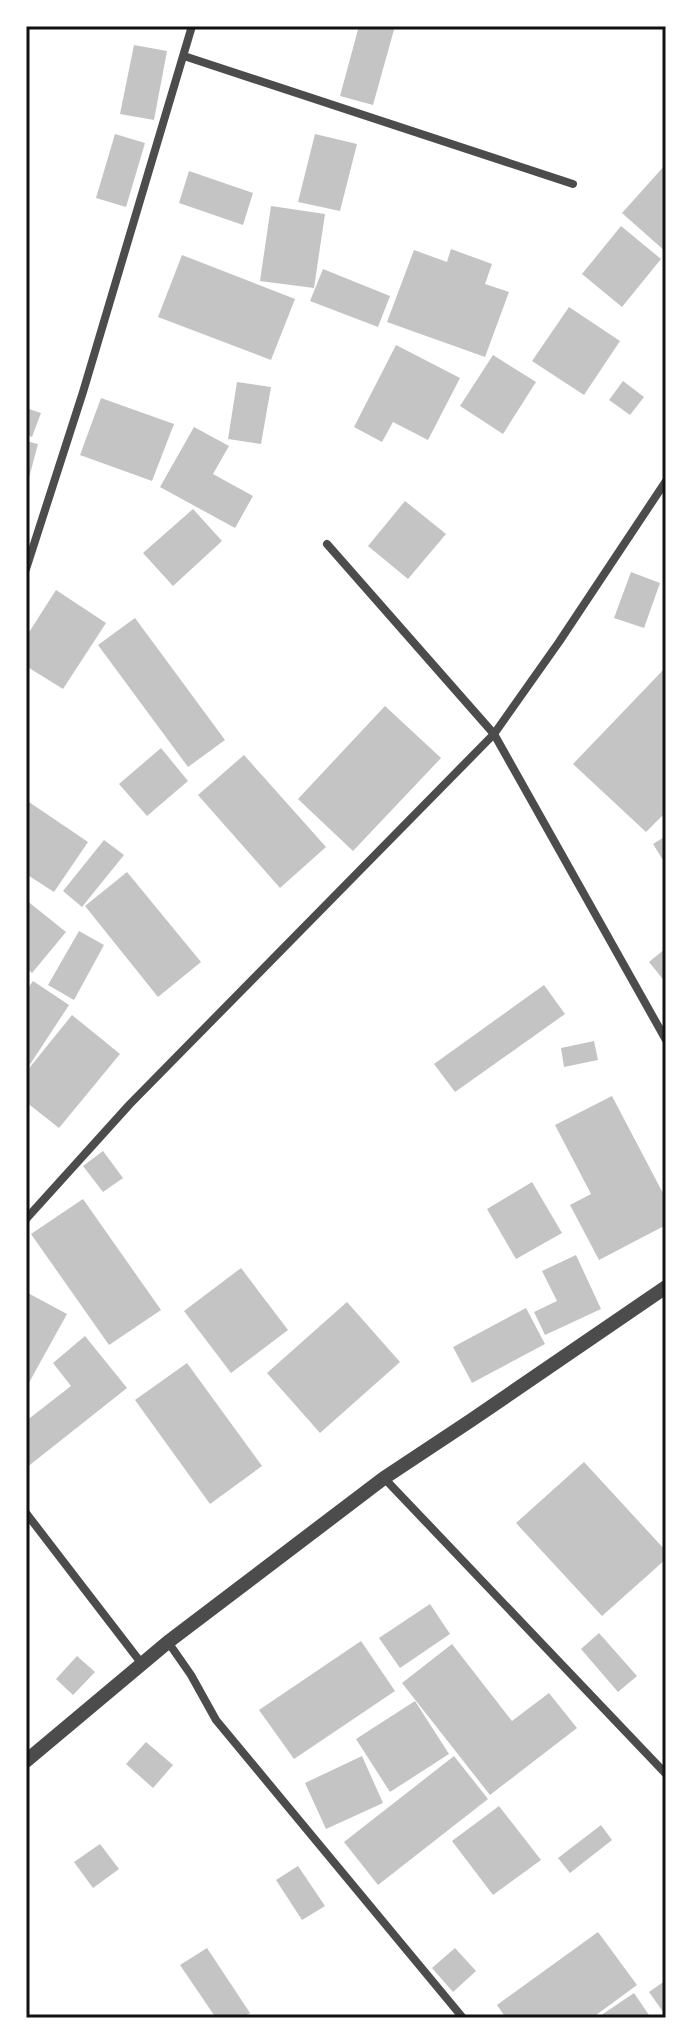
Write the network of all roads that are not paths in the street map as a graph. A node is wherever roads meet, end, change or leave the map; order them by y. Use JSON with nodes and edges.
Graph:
{"nodes":[{"id":1,"x":192,"y":26,"type":"edge"},
{"id":2,"x":184,"y":56,"type":"junction"},
{"id":3,"x":573,"y":184,"type":"dead end"},
{"id":4,"x":666,"y":481,"type":"edge"},
{"id":5,"x":327,"y":544,"type":"dead end"},
{"id":6,"x":26,"y":569,"type":"edge"},
{"id":7,"x":494,"y":734,"type":"junction"},
{"id":8,"x":666,"y":1040,"type":"edge"},
{"id":9,"x":26,"y":1219,"type":"edge"},
{"id":10,"x":666,"y":1287,"type":"edge"},
{"id":11,"x":384,"y":1478,"type":"junction"},
{"id":12,"x":26,"y":1513,"type":"edge"},
{"id":13,"x":168,"y":1642,"type":"junction"},
{"id":14,"x":142,"y":1664,"type":"junction"},
{"id":15,"x":26,"y":1761,"type":"edge"},
{"id":16,"x":666,"y":1774,"type":"edge"},
{"id":17,"x":463,"y":2018,"type":"edge"}],
"edges":[{"from":1,"to":2,"type":"street"},
{"from":2,"to":3,"type":"street"},
{"from":2,"to":6,"type":"street"},
{"from":4,"to":7,"type":"street"},
{"from":5,"to":7,"type":"street"},
{"from":7,"to":8,"type":"street"},
{"from":7,"to":9,"type":"street"},
{"from":10,"to":11,"type":"street"},
{"from":11,"to":13,"type":"street"},
{"from":11,"to":16,"type":"street"},
{"from":12,"to":14,"type":"street"},
{"from":13,"to":14,"type":"street"},
{"from":13,"to":17,"type":"street"},
{"from":14,"to":15,"type":"street"}]}
